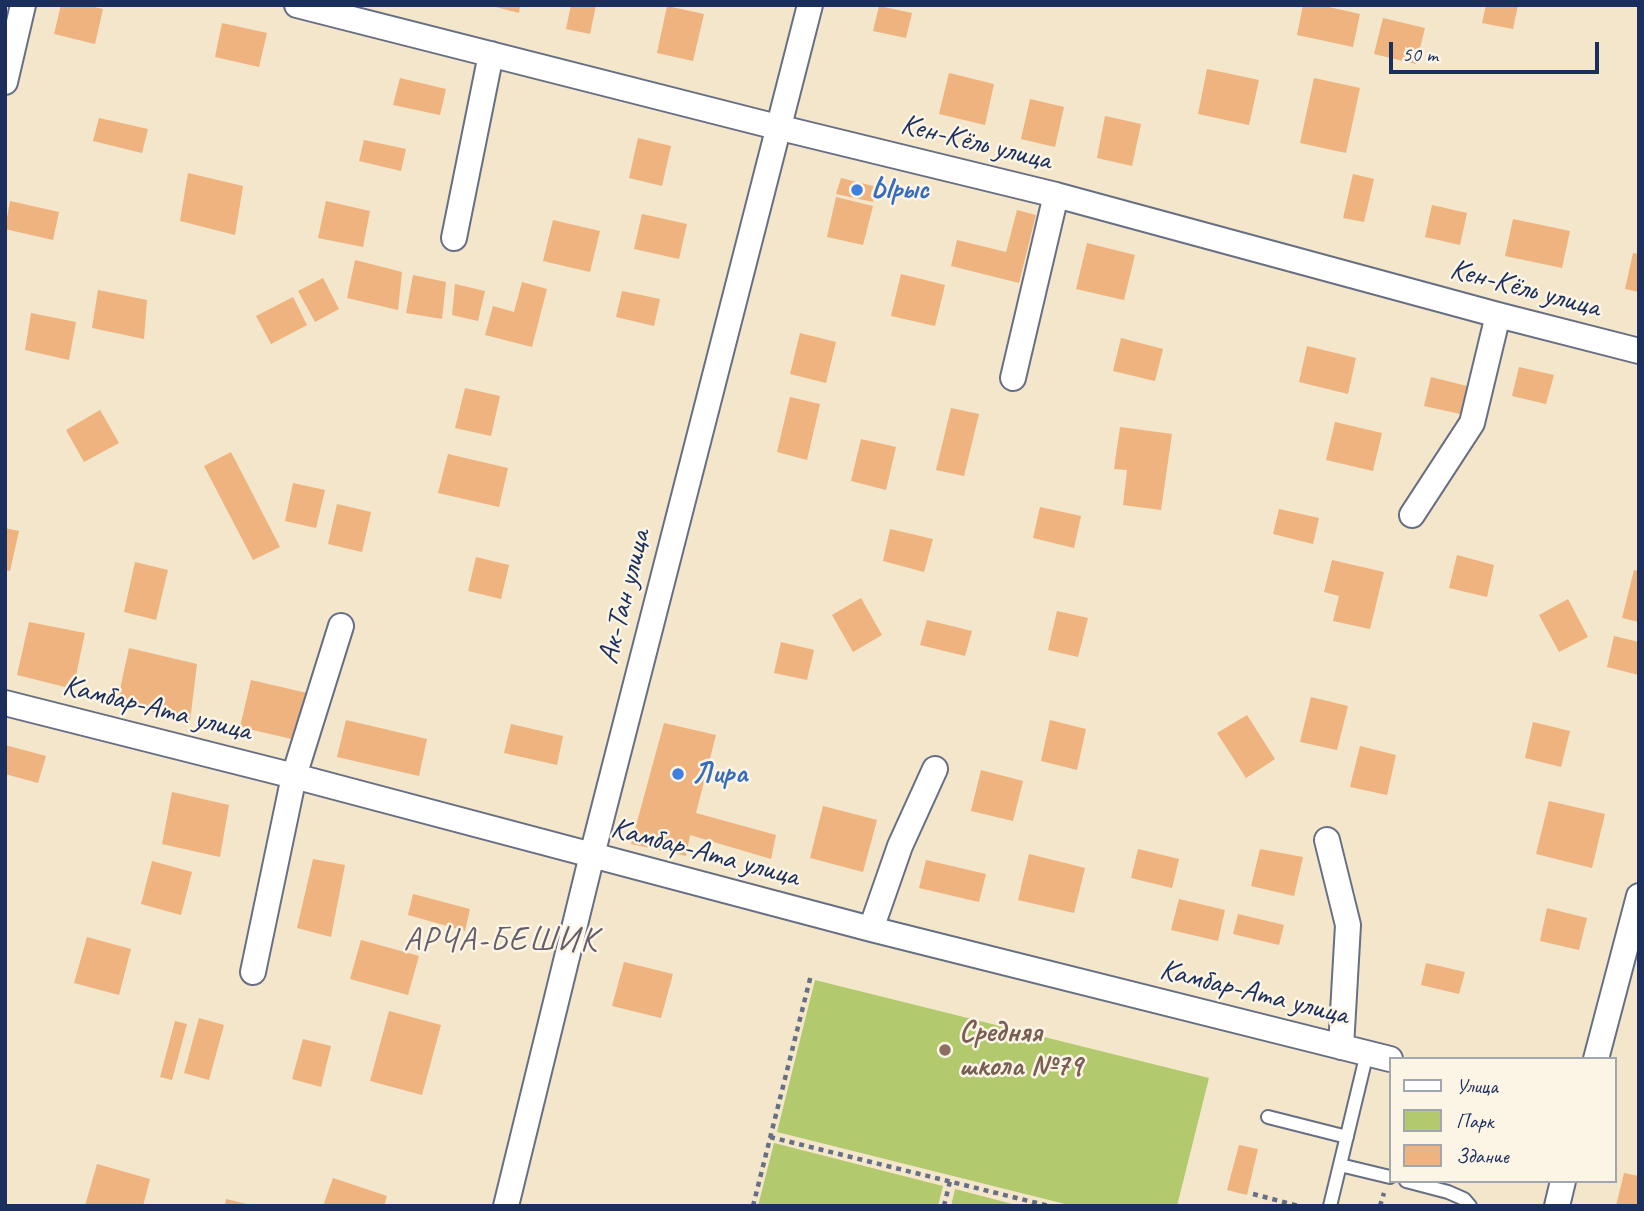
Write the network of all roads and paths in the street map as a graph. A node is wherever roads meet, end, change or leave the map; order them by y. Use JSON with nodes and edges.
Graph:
{"nodes":[{"id":1,"x":23,"y":5,"type":"edge"},
{"id":2,"x":297,"y":5,"type":"edge"},
{"id":3,"x":810,"y":5,"type":"edge"},
{"id":4,"x":491,"y":54,"type":"junction"},
{"id":5,"x":5,"y":82,"type":"edge"},
{"id":6,"x":777,"y":127,"type":"junction"},
{"id":7,"x":1056,"y":195,"type":"junction"},
{"id":8,"x":454,"y":238,"type":"dead end"},
{"id":9,"x":1498,"y":315,"type":"junction"},
{"id":10,"x":1639,"y":351,"type":"edge"},
{"id":11,"x":1013,"y":378,"type":"dead end"},
{"id":12,"x":1412,"y":515,"type":"dead end"},
{"id":13,"x":341,"y":626,"type":"dead end"},
{"id":14,"x":5,"y":703,"type":"edge"},
{"id":15,"x":935,"y":769,"type":"dead end"},
{"id":16,"x":294,"y":776,"type":"junction"},
{"id":17,"x":1327,"y":840,"type":"dead end"},
{"id":18,"x":592,"y":855,"type":"junction"},
{"id":19,"x":1639,"y":896,"type":"edge"},
{"id":20,"x":871,"y":929,"type":"junction"},
{"id":21,"x":253,"y":972,"type":"dead end"},
{"id":22,"x":811,"y":975,"type":"dead end"},
{"id":23,"x":1341,"y":1047,"type":"junction"},
{"id":24,"x":1379,"y":1056,"type":"edge"},
{"id":25,"x":1597,"y":1057,"type":"edge"},
{"id":26,"x":1268,"y":1117,"type":"dead end"},
{"id":27,"x":1347,"y":1136,"type":"junction"},
{"id":28,"x":770,"y":1137,"type":"junction"},
{"id":29,"x":1340,"y":1165,"type":"junction"},
{"id":30,"x":1388,"y":1177,"type":"edge"},
{"id":31,"x":950,"y":1181,"type":"junction"},
{"id":32,"x":1414,"y":1183,"type":"edge"},
{"id":33,"x":1563,"y":1183,"type":"edge"},
{"id":34,"x":1253,"y":1194,"type":"dead end"},
{"id":35,"x":506,"y":1206,"type":"edge"},
{"id":36,"x":753,"y":1206,"type":"edge"},
{"id":37,"x":944,"y":1206,"type":"edge"},
{"id":38,"x":1049,"y":1206,"type":"edge"},
{"id":39,"x":1299,"y":1206,"type":"edge"},
{"id":40,"x":1330,"y":1206,"type":"edge"},
{"id":41,"x":1470,"y":1206,"type":"edge"},
{"id":42,"x":1557,"y":1206,"type":"edge"}],
"edges":[{"from":1,"to":5,"type":"street"},
{"from":2,"to":4,"type":"street","name":"Кен-Кёль улица"},
{"from":3,"to":6,"type":"street","name":"Ак-Тан улица"},
{"from":4,"to":6,"type":"street","name":"Кен-Кёль улица"},
{"from":4,"to":8,"type":"street"},
{"from":6,"to":7,"type":"street","name":"Кен-Кёль улица"},
{"from":6,"to":18,"type":"street","name":"Ак-Тан улица"},
{"from":7,"to":9,"type":"street","name":"Кен-Кёль улица"},
{"from":7,"to":11,"type":"street"},
{"from":9,"to":10,"type":"street","name":"Кен-Кёль улица"},
{"from":9,"to":12,"type":"street"},
{"from":13,"to":16,"type":"street"},
{"from":14,"to":16,"type":"street","name":"Камбар-Ата улица"},
{"from":15,"to":20,"type":"street"},
{"from":16,"to":18,"type":"street","name":"Камбар-Ата улица"},
{"from":16,"to":21,"type":"street"},
{"from":17,"to":23,"type":"street"},
{"from":18,"to":20,"type":"street","name":"Камбар-Ата улица"},
{"from":18,"to":35,"type":"street","name":"Ак-Тан улица"},
{"from":19,"to":25,"type":"street"},
{"from":20,"to":23,"type":"street","name":"Камбар-Ата улица"},
{"from":22,"to":28,"type":"path"},
{"from":23,"to":24,"type":"street","name":"Камбар-Ата улица"},
{"from":24,"to":27,"type":"lane"},
{"from":26,"to":27,"type":"lane"},
{"from":27,"to":29,"type":"lane"},
{"from":28,"to":31,"type":"path"},
{"from":28,"to":36,"type":"path"},
{"from":29,"to":30,"type":"lane"},
{"from":29,"to":40,"type":"lane"},
{"from":31,"to":37,"type":"path"},
{"from":31,"to":38,"type":"path"},
{"from":32,"to":41,"type":"lane"},
{"from":33,"to":42,"type":"street"},
{"from":34,"to":39,"type":"path"}]}
